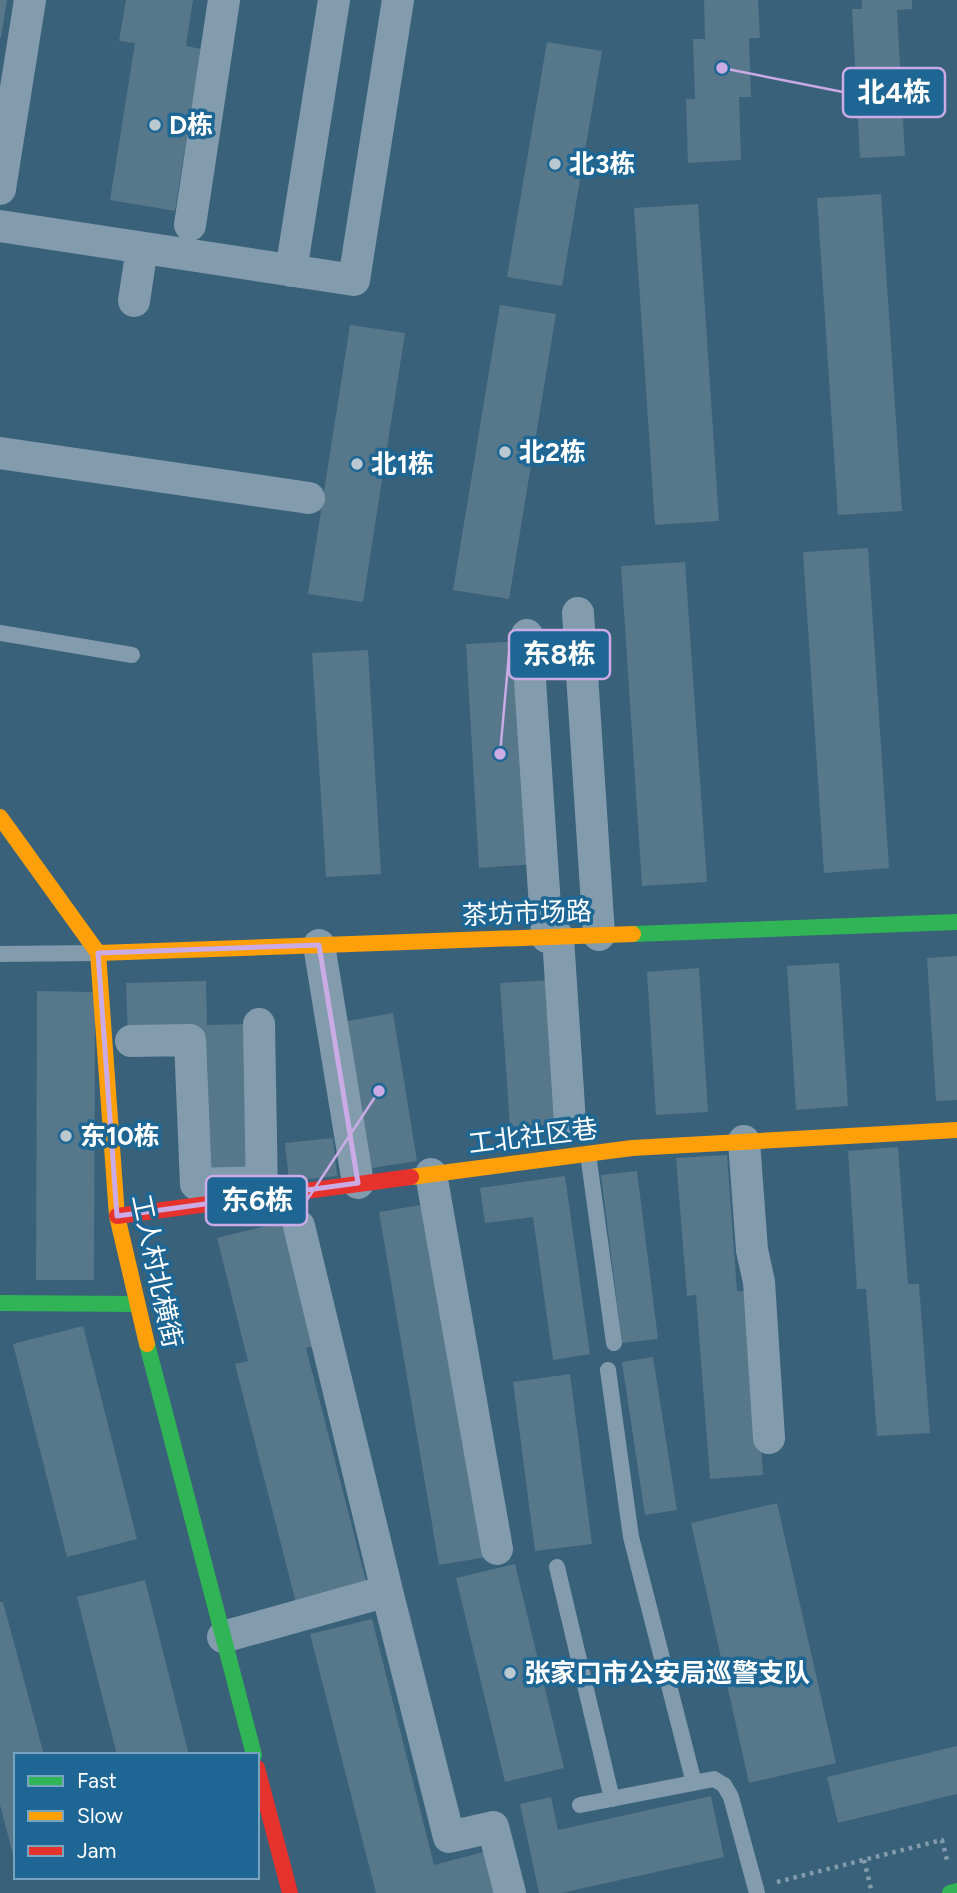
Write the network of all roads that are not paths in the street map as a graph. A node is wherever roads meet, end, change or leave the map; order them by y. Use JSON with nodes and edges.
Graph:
{"nodes":[{"id":1,"x":30,"y":0,"type":"edge"},
{"id":2,"x":224,"y":0,"type":"edge"},
{"id":3,"x":334,"y":0,"type":"edge"},
{"id":4,"x":398,"y":0,"type":"edge"},
{"id":5,"x":0,"y":190,"type":"edge"},
{"id":6,"x":190,"y":225,"type":"dead end"},
{"id":7,"x":0,"y":226,"type":"edge"},
{"id":8,"x":142,"y":248,"type":"junction"},
{"id":9,"x":291,"y":271,"type":"junction"},
{"id":10,"x":134,"y":301,"type":"dead end"},
{"id":11,"x":0,"y":453,"type":"edge"},
{"id":12,"x":309,"y":498,"type":"dead end"},
{"id":13,"x":578,"y":613,"type":"dead end"},
{"id":14,"x":0,"y":633,"type":"edge"},
{"id":15,"x":527,"y":635,"type":"dead end"},
{"id":16,"x":132,"y":655,"type":"dead end"},
{"id":17,"x":0,"y":817,"type":"edge"},
{"id":18,"x":957,"y":922,"type":"edge"},
{"id":19,"x":599,"y":935,"type":"junction"},
{"id":20,"x":552,"y":937,"type":"junction"},
{"id":21,"x":319,"y":945,"type":"junction"},
{"id":22,"x":98,"y":953,"type":"junction"},
{"id":23,"x":0,"y":954,"type":"edge"},
{"id":24,"x":259,"y":1024,"type":"dead end"},
{"id":25,"x":131,"y":1041,"type":"dead end"},
{"id":26,"x":570,"y":1123,"type":"dead end"},
{"id":27,"x":957,"y":1130,"type":"edge"},
{"id":28,"x":744,"y":1142,"type":"junction"},
{"id":29,"x":588,"y":1154,"type":"junction"},
{"id":30,"x":431,"y":1174,"type":"junction"},
{"id":31,"x":358,"y":1183,"type":"junction"},
{"id":32,"x":262,"y":1189,"type":"junction"},
{"id":33,"x":117,"y":1216,"type":"junction"},
{"id":34,"x":299,"y":1226,"type":"dead end"},
{"id":35,"x":0,"y":1303,"type":"edge"},
{"id":36,"x":136,"y":1304,"type":"junction"},
{"id":37,"x":614,"y":1343,"type":"dead end"},
{"id":38,"x":608,"y":1370,"type":"dead end"},
{"id":39,"x":769,"y":1438,"type":"dead end"},
{"id":40,"x":497,"y":1549,"type":"dead end"},
{"id":41,"x":557,"y":1567,"type":"dead end"},
{"id":42,"x":387,"y":1591,"type":"junction"},
{"id":43,"x":223,"y":1637,"type":"junction"},
{"id":44,"x":253,"y":1753,"type":"edge"},
{"id":45,"x":259,"y":1776,"type":"edge"},
{"id":46,"x":694,"y":1783,"type":"junction"},
{"id":47,"x":612,"y":1799,"type":"junction"},
{"id":48,"x":580,"y":1805,"type":"dead end"},
{"id":49,"x":957,"y":1891,"type":"edge"},
{"id":50,"x":290,"y":1893,"type":"edge"},
{"id":51,"x":510,"y":1893,"type":"edge"},
{"id":52,"x":757,"y":1893,"type":"edge"},
{"id":53,"x":950,"y":1893,"type":"edge"}],
"edges":[{"from":1,"to":5,"type":"street"},
{"from":2,"to":6,"type":"street"},
{"from":3,"to":9,"type":"street"},
{"from":4,"to":9,"type":"street"},
{"from":7,"to":8,"type":"street"},
{"from":8,"to":9,"type":"street"},
{"from":8,"to":10,"type":"street"},
{"from":11,"to":12,"type":"street"},
{"from":13,"to":19,"type":"street"},
{"from":14,"to":16,"type":"lane"},
{"from":15,"to":20,"type":"street"},
{"from":17,"to":22,"type":"main road"},
{"from":18,"to":19,"type":"main road","name":"茶坊市场路"},
{"from":19,"to":20,"type":"main road","name":"茶坊市场路"},
{"from":20,"to":21,"type":"main road","name":"茶坊市场路"},
{"from":20,"to":26,"type":"street"},
{"from":21,"to":22,"type":"main road","name":"茶坊市场路"},
{"from":21,"to":31,"type":"street"},
{"from":22,"to":23,"type":"lane"},
{"from":22,"to":33,"type":"main road","name":"工人村北横街"},
{"from":24,"to":32,"type":"street"},
{"from":25,"to":32,"type":"street"},
{"from":27,"to":28,"type":"main road","name":"工北社区巷"},
{"from":28,"to":29,"type":"main road","name":"工北社区巷"},
{"from":28,"to":39,"type":"street"},
{"from":29,"to":30,"type":"main road","name":"工北社区巷"},
{"from":29,"to":37,"type":"lane"},
{"from":30,"to":31,"type":"main road","name":"工北社区巷"},
{"from":30,"to":40,"type":"street"},
{"from":31,"to":32,"type":"main road","name":"工北社区巷"},
{"from":32,"to":33,"type":"main road","name":"工北社区巷"},
{"from":33,"to":36,"type":"main road","name":"工人村北横街"},
{"from":34,"to":42,"type":"street"},
{"from":35,"to":36,"type":"main road"},
{"from":36,"to":43,"type":"main road","name":"工人村北横街"},
{"from":38,"to":46,"type":"lane"},
{"from":41,"to":47,"type":"lane"},
{"from":42,"to":43,"type":"street"},
{"from":42,"to":51,"type":"street"},
{"from":43,"to":44,"type":"main road","name":"工人村北横街"},
{"from":45,"to":50,"type":"main road"},
{"from":46,"to":47,"type":"lane"},
{"from":46,"to":52,"type":"lane"},
{"from":47,"to":48,"type":"lane"},
{"from":49,"to":53,"type":"main road"}]}
